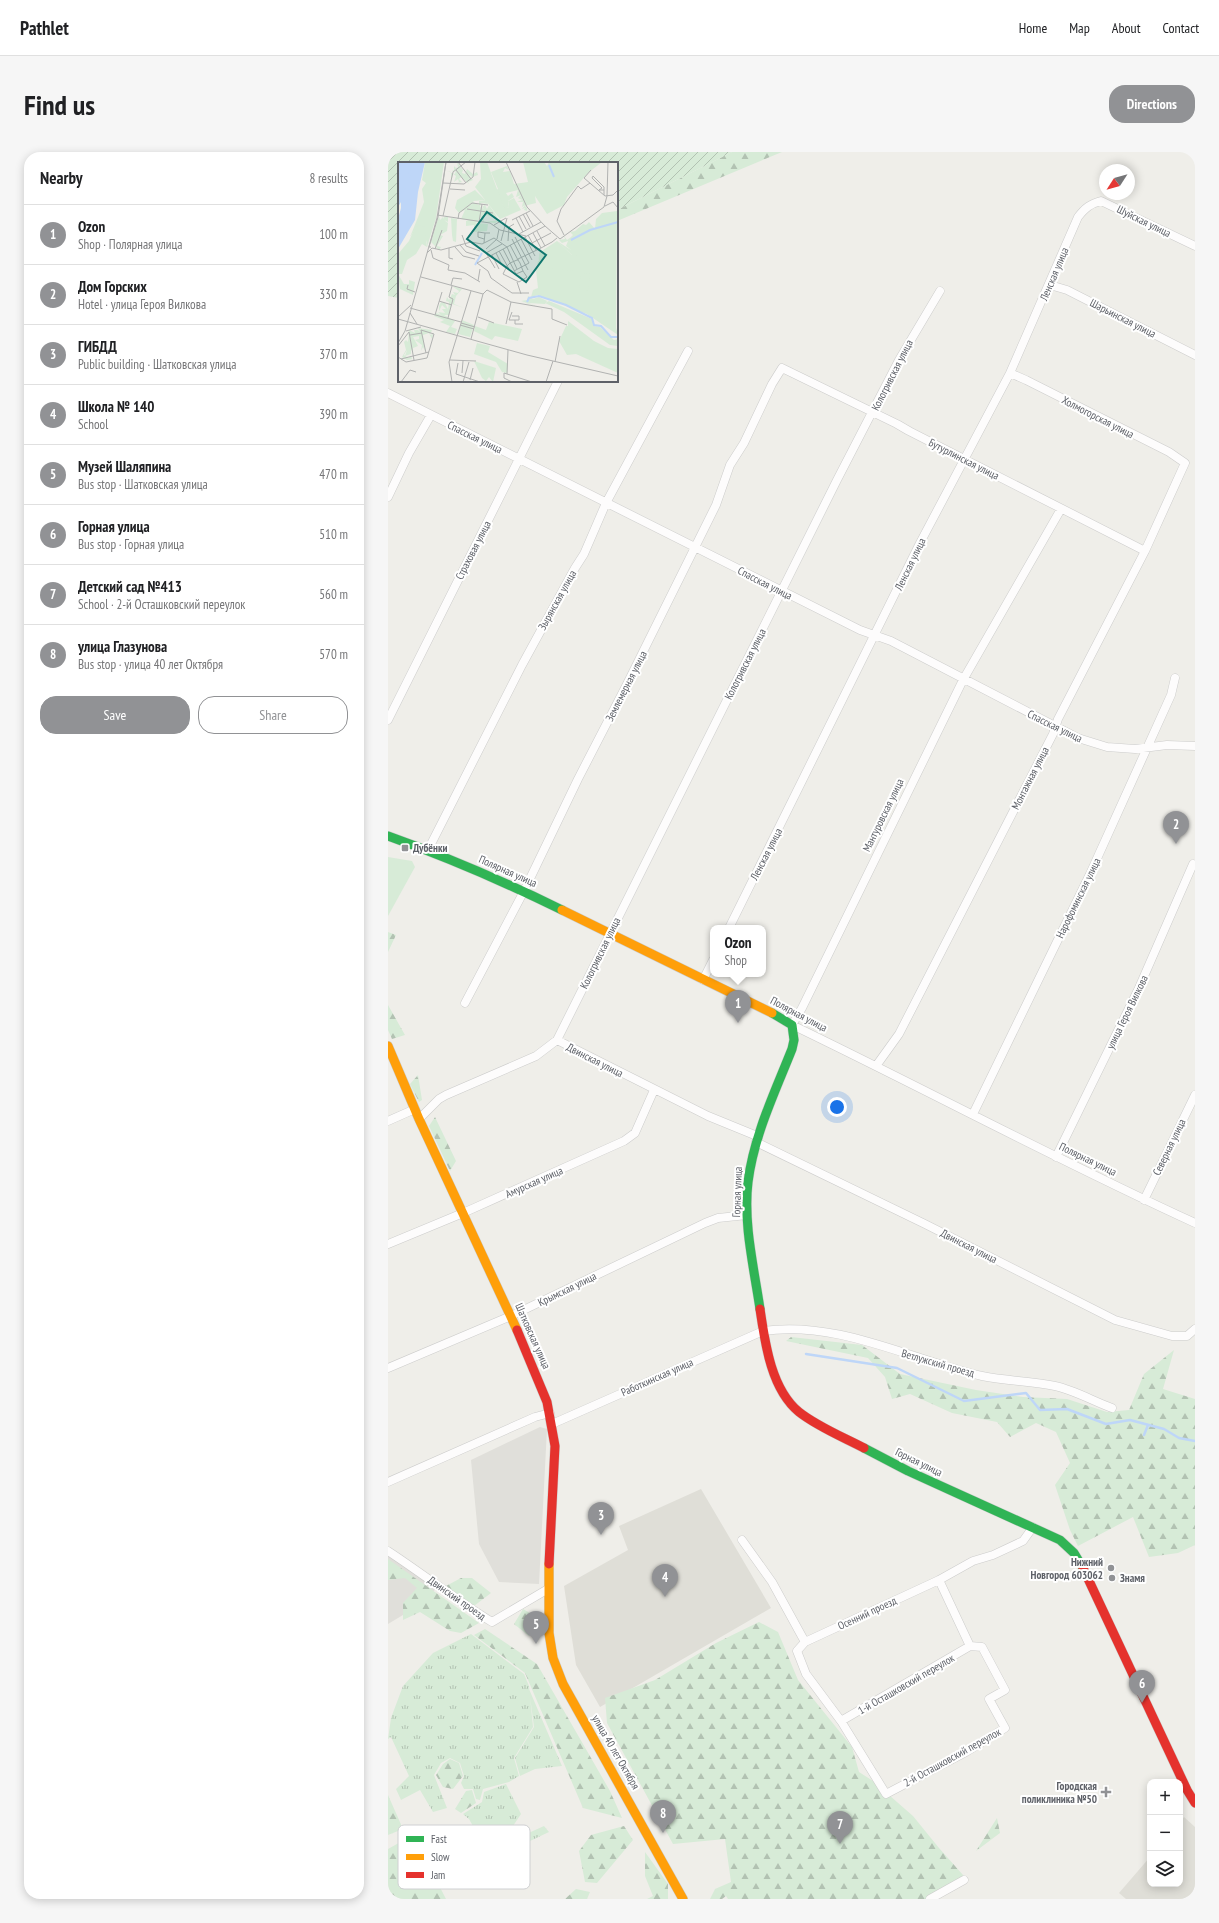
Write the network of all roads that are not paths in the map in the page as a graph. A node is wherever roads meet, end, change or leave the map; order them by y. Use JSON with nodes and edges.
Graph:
{"nodes":[{"id":1,"x":1093,"y":203,"type":"joint"},
{"id":2,"x":1195,"y":246,"type":"edge"},
{"id":3,"x":1050,"y":285,"type":"junction"},
{"id":4,"x":940,"y":291,"type":"dead end"},
{"id":5,"x":688,"y":351,"type":"dead end"},
{"id":6,"x":1195,"y":355,"type":"edge"},
{"id":7,"x":782,"y":368,"type":"joint"},
{"id":8,"x":1010,"y":373,"type":"junction"},
{"id":9,"x":558,"y":382,"type":"edge"},
{"id":10,"x":388,"y":393,"type":"edge"},
{"id":11,"x":872,"y":413,"type":"junction"},
{"id":12,"x":431,"y":415,"type":"junction"},
{"id":13,"x":520,"y":458,"type":"junction"},
{"id":14,"x":965,"y":460,"type":"junction"},
{"id":15,"x":1185,"y":463,"type":"joint"},
{"id":16,"x":388,"y":497,"type":"edge"},
{"id":17,"x":606,"y":503,"type":"junction"},
{"id":18,"x":1061,"y":509,"type":"junction"},
{"id":19,"x":695,"y":547,"type":"junction"},
{"id":20,"x":1145,"y":551,"type":"junction"},
{"id":21,"x":782,"y":591,"type":"junction"},
{"id":22,"x":876,"y":636,"type":"junction"},
{"id":23,"x":1176,"y":678,"type":"dead end"},
{"id":24,"x":963,"y":680,"type":"junction"},
{"id":25,"x":388,"y":720,"type":"edge"},
{"id":26,"x":1055,"y":727,"type":"junction"},
{"id":27,"x":1195,"y":746,"type":"edge"},
{"id":28,"x":1148,"y":747,"type":"junction"},
{"id":29,"x":388,"y":836,"type":"edge"},
{"id":30,"x":428,"y":850,"type":"junction"},
{"id":31,"x":1193,"y":864,"type":"dead end"},
{"id":32,"x":524,"y":891,"type":"junction"},
{"id":33,"x":731,"y":925,"type":"edge"},
{"id":34,"x":609,"y":934,"type":"junction"},
{"id":35,"x":710,"y":966,"type":"edge"},
{"id":36,"x":703,"y":980,"type":"junction"},
{"id":37,"x":465,"y":1003,"type":"dead end"},
{"id":38,"x":792,"y":1025,"type":"junction"},
{"id":39,"x":557,"y":1040,"type":"junction"},
{"id":40,"x":388,"y":1046,"type":"edge"},
{"id":41,"x":876,"y":1066,"type":"junction"},
{"id":42,"x":654,"y":1090,"type":"junction"},
{"id":43,"x":1195,"y":1094,"type":"edge"},
{"id":44,"x":415,"y":1109,"type":"junction"},
{"id":45,"x":973,"y":1114,"type":"junction"},
{"id":46,"x":419,"y":1119,"type":"junction"},
{"id":47,"x":388,"y":1122,"type":"edge"},
{"id":48,"x":757,"y":1139,"type":"junction"},
{"id":49,"x":1056,"y":1157,"type":"junction"},
{"id":50,"x":1144,"y":1200,"type":"junction"},
{"id":51,"x":463,"y":1213,"type":"junction"},
{"id":52,"x":747,"y":1215,"type":"junction"},
{"id":53,"x":1195,"y":1223,"type":"edge"},
{"id":54,"x":388,"y":1244,"type":"edge"},
{"id":55,"x":511,"y":1316,"type":"junction"},
{"id":56,"x":1195,"y":1329,"type":"edge"},
{"id":57,"x":763,"y":1331,"type":"junction"},
{"id":58,"x":388,"y":1368,"type":"edge"},
{"id":59,"x":1112,"y":1408,"type":"dead end"},
{"id":60,"x":550,"y":1414,"type":"junction"},
{"id":61,"x":552,"y":1424,"type":"junction"},
{"id":62,"x":388,"y":1482,"type":"edge"},
{"id":63,"x":1033,"y":1527,"type":"junction"},
{"id":64,"x":742,"y":1540,"type":"dead end"},
{"id":65,"x":388,"y":1551,"type":"edge"},
{"id":66,"x":939,"y":1580,"type":"junction"},
{"id":67,"x":548,"y":1589,"type":"junction"},
{"id":68,"x":804,"y":1642,"type":"junction"},
{"id":69,"x":970,"y":1646,"type":"junction"},
{"id":70,"x":553,"y":1658,"type":"joint"},
{"id":71,"x":841,"y":1721,"type":"junction"},
{"id":72,"x":1195,"y":1803,"type":"edge"},
{"id":73,"x":964,"y":1880,"type":"dead end"},
{"id":74,"x":683,"y":1899,"type":"edge"},
{"id":75,"x":930,"y":1899,"type":"edge"}],
"edges":[{"from":1,"to":2,"type":"street","name":"Шуйская улица"},
{"from":1,"to":3,"type":"street","name":"Ленская улица"},
{"from":3,"to":6,"type":"street","name":"Шарьинская улица"},
{"from":3,"to":8,"type":"street","name":"Ленская улица"},
{"from":4,"to":11,"type":"street","name":"Кологривская улица"},
{"from":5,"to":17,"type":"street","name":"Зырянская улица"},
{"from":7,"to":11,"type":"street","name":"Бутурлинская улица"},
{"from":7,"to":19,"type":"street","name":"Землемерная улица"},
{"from":8,"to":14,"type":"street","name":"Ленская улица"},
{"from":8,"to":15,"type":"street","name":"Холмогорская улица"},
{"from":9,"to":13,"type":"street","name":"Страховая улица"},
{"from":10,"to":12,"type":"street","name":"Спасская улица"},
{"from":11,"to":14,"type":"street","name":"Бутурлинская улица"},
{"from":11,"to":21,"type":"street","name":"Кологривская улица"},
{"from":12,"to":13,"type":"street","name":"Спасская улица"},
{"from":12,"to":16,"type":"street"},
{"from":13,"to":17,"type":"street","name":"Спасская улица"},
{"from":13,"to":25,"type":"street","name":"Страховая улица"},
{"from":14,"to":18,"type":"street","name":"Бутурлинская улица"},
{"from":14,"to":22,"type":"street","name":"Ленская улица"},
{"from":15,"to":20,"type":"street","name":"Монтажная улица"},
{"from":17,"to":19,"type":"street","name":"Спасская улица"},
{"from":17,"to":30,"type":"street","name":"Зырянская улица"},
{"from":18,"to":20,"type":"street","name":"Бутурлинская улица"},
{"from":18,"to":24,"type":"street","name":"Мантуровская улица"},
{"from":19,"to":21,"type":"street","name":"Спасская улица"},
{"from":19,"to":32,"type":"street","name":"Землемерная улица"},
{"from":20,"to":26,"type":"street","name":"Монтажная улица"},
{"from":21,"to":22,"type":"street","name":"Спасская улица"},
{"from":21,"to":34,"type":"street","name":"Кологривская улица"},
{"from":22,"to":24,"type":"street","name":"Спасская улица"},
{"from":22,"to":33,"type":"street","name":"Ленская улица"},
{"from":23,"to":28,"type":"street","name":"Нарофоминская улица"},
{"from":24,"to":26,"type":"street","name":"Спасская улица"},
{"from":24,"to":38,"type":"street","name":"Мантуровская улица"},
{"from":26,"to":28,"type":"street","name":"Спасская улица"},
{"from":26,"to":41,"type":"street","name":"Монтажная улица"},
{"from":27,"to":28,"type":"street","name":"Спасская улица"},
{"from":28,"to":45,"type":"street","name":"Нарофоминская улица"},
{"from":29,"to":30,"type":"main road","name":"Полярная улица"},
{"from":30,"to":32,"type":"main road","name":"Полярная улица"},
{"from":31,"to":49,"type":"street","name":"улица Героя Вилкова"},
{"from":32,"to":34,"type":"main road","name":"Полярная улица"},
{"from":32,"to":37,"type":"street","name":"Землемерная улица"},
{"from":34,"to":36,"type":"main road","name":"Полярная улица"},
{"from":34,"to":39,"type":"street","name":"Кологривская улица"},
{"from":35,"to":36,"type":"street"},
{"from":36,"to":38,"type":"main road","name":"Полярная улица"},
{"from":38,"to":41,"type":"street","name":"Полярная улица"},
{"from":38,"to":48,"type":"main road"},
{"from":39,"to":42,"type":"street","name":"Двинская улица"},
{"from":39,"to":46,"type":"street","name":"Двинская улица"},
{"from":40,"to":44,"type":"main road","name":"Шатковская улица"},
{"from":41,"to":45,"type":"street","name":"Полярная улица"},
{"from":42,"to":48,"type":"street","name":"Двинская улица"},
{"from":42,"to":51,"type":"street","name":"Амурская улица"},
{"from":43,"to":50,"type":"street","name":"Северная улица"},
{"from":44,"to":46,"type":"main road","name":"Шатковская улица"},
{"from":44,"to":47,"type":"street"},
{"from":45,"to":49,"type":"street","name":"Полярная улица"},
{"from":46,"to":51,"type":"main road","name":"Шатковская улица"},
{"from":48,"to":52,"type":"main road","name":"Горная улица"},
{"from":48,"to":56,"type":"street","name":"Двинская улица"},
{"from":49,"to":50,"type":"street","name":"Полярная улица"},
{"from":50,"to":53,"type":"street","name":"Полярная улица"},
{"from":51,"to":54,"type":"street","name":"Амурская улица"},
{"from":51,"to":55,"type":"main road","name":"Шатковская улица"},
{"from":52,"to":55,"type":"street","name":"Крымская улица"},
{"from":52,"to":57,"type":"main road","name":"Горная улица"},
{"from":55,"to":58,"type":"street","name":"Крымская улица"},
{"from":55,"to":60,"type":"main road","name":"Шатковская улица"},
{"from":57,"to":59,"type":"street","name":"Ветлужский проезд"},
{"from":57,"to":61,"type":"street","name":"Работкинская улица"},
{"from":57,"to":63,"type":"main road","name":"Горная улица"},
{"from":60,"to":61,"type":"main road","name":"Шатковская улица"},
{"from":60,"to":62,"type":"street"},
{"from":61,"to":67,"type":"main road","name":"Шатковская улица"},
{"from":63,"to":66,"type":"street","name":"Осенний проезд"},
{"from":63,"to":72,"type":"main road","name":"Горная улица"},
{"from":64,"to":68,"type":"street"},
{"from":65,"to":67,"type":"street","name":"Двинский проезд"},
{"from":66,"to":68,"type":"street","name":"Осенний проезд"},
{"from":66,"to":69,"type":"street"},
{"from":67,"to":70,"type":"main road","name":"Шатковская улица"},
{"from":68,"to":71,"type":"street"},
{"from":69,"to":71,"type":"street","name":"1-й Осташковский переулок"},
{"from":69,"to":71,"type":"street","name":"2-й Осташковский переулок"},
{"from":70,"to":74,"type":"main road","name":"улица 40 лет Октября"},
{"from":73,"to":75,"type":"street"}]}
